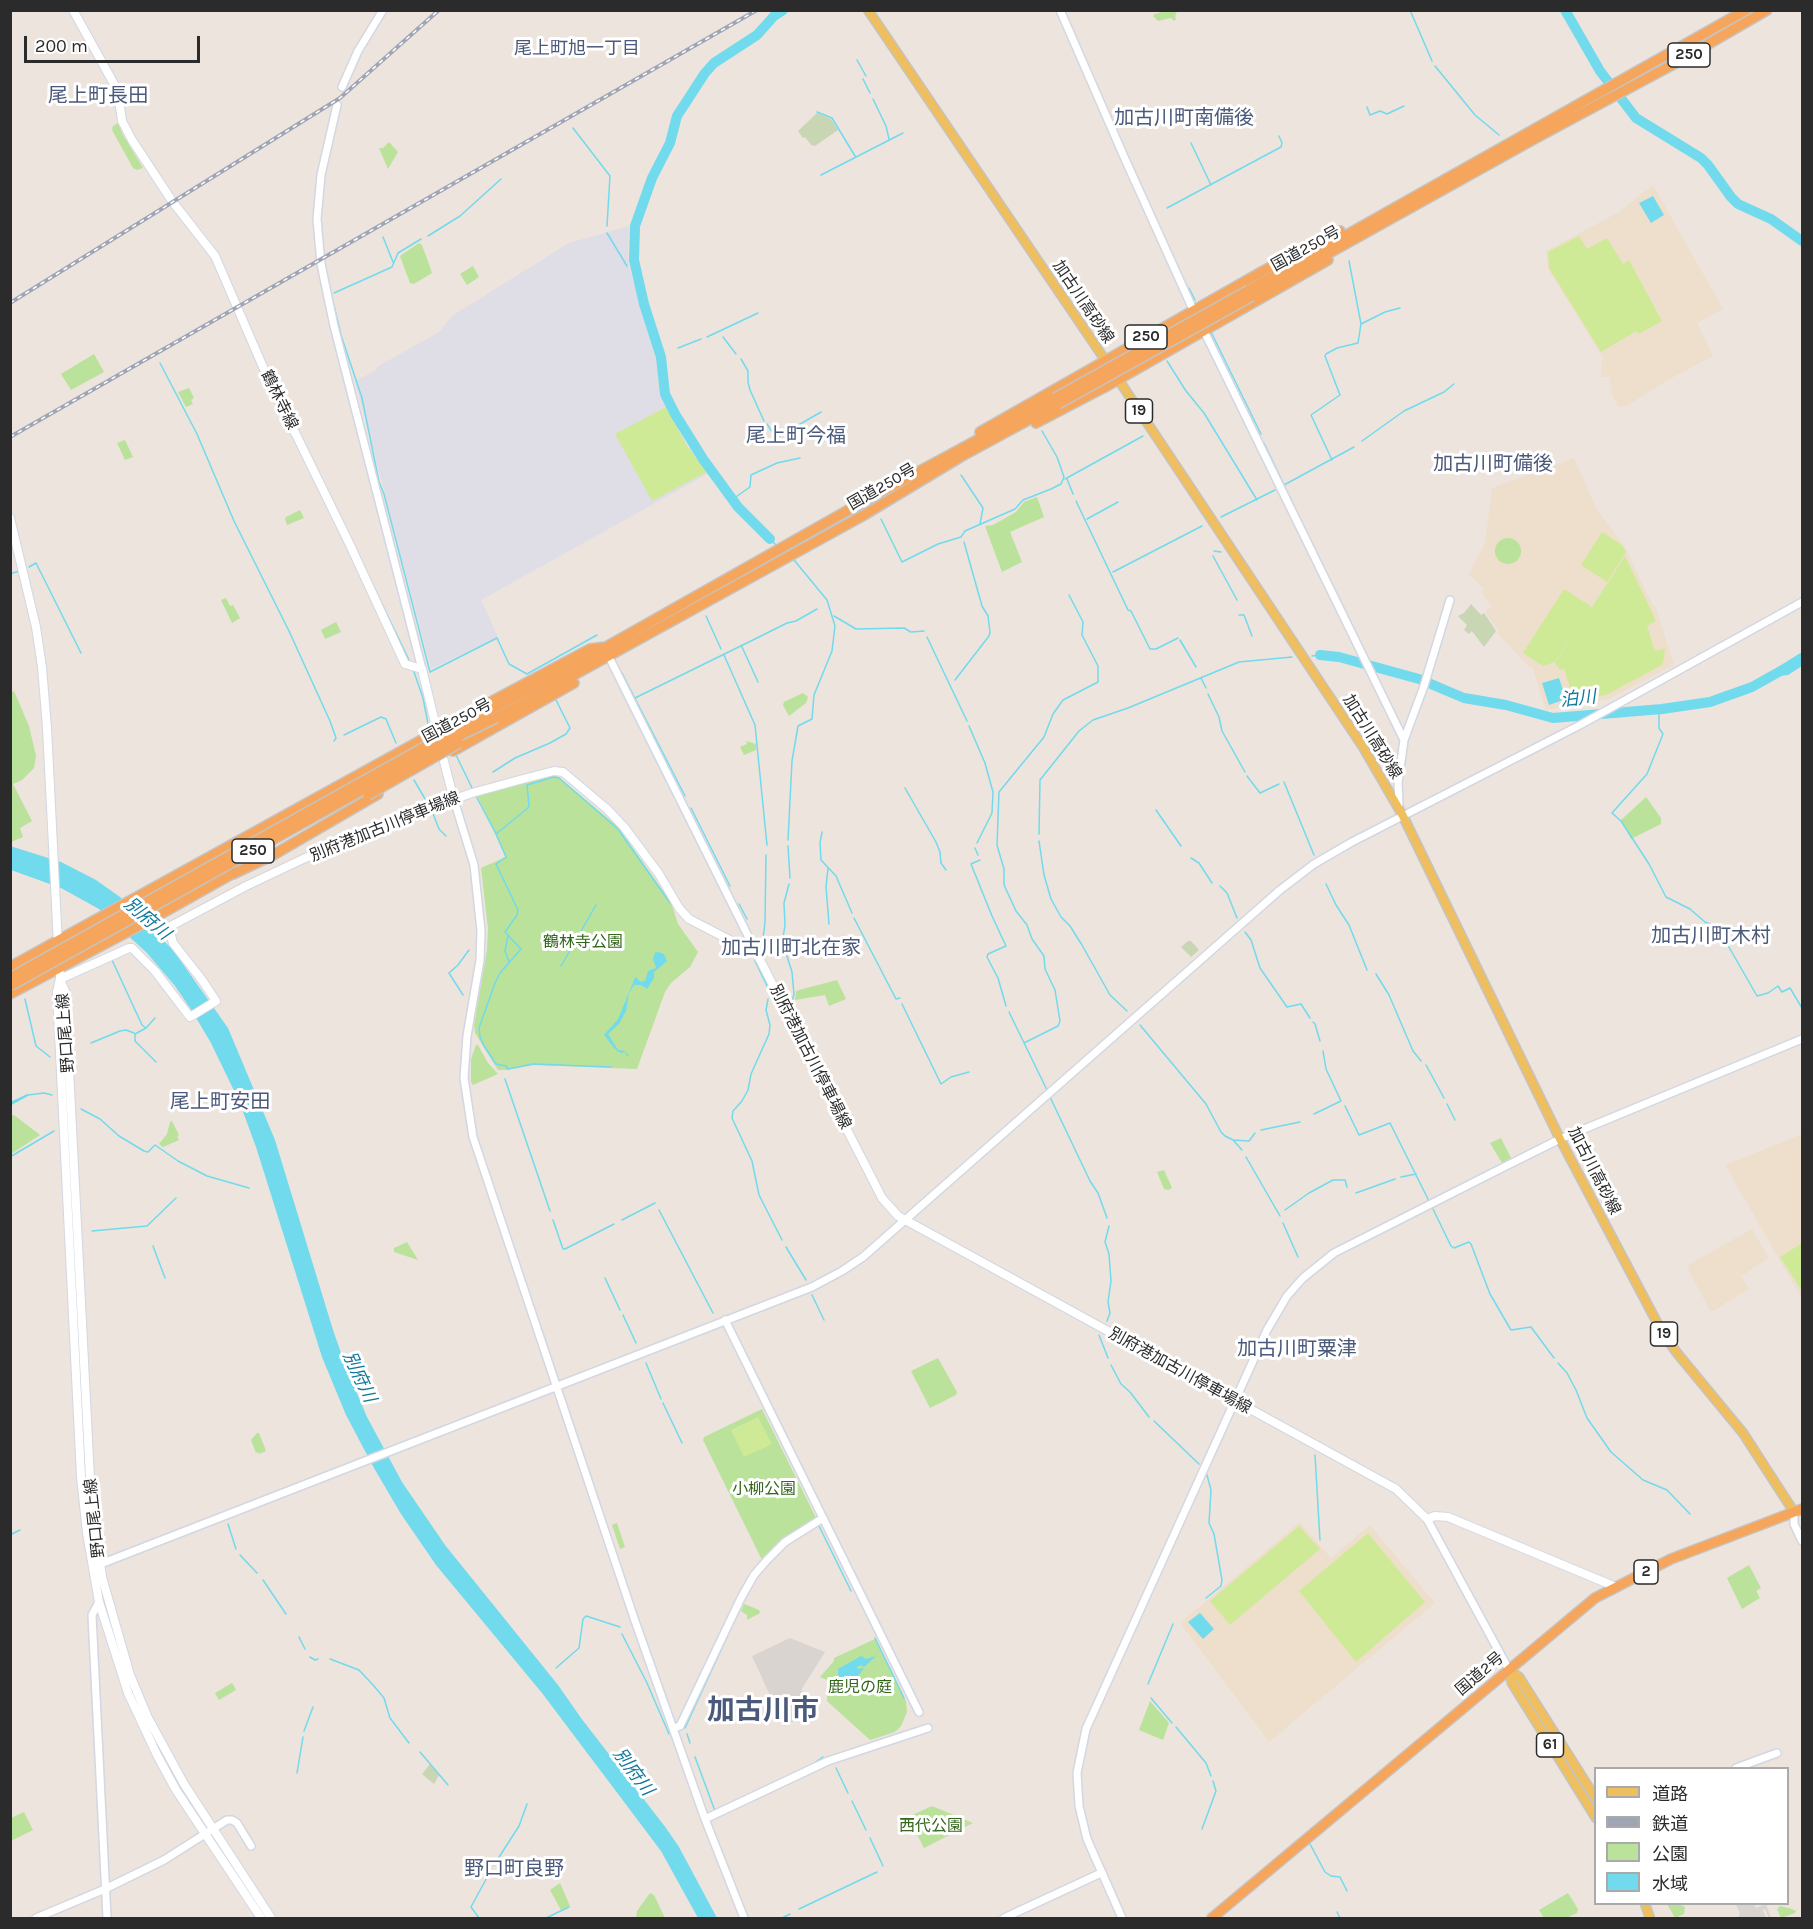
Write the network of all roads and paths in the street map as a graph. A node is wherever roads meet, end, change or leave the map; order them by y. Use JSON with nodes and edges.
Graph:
{"nodes":[{"id":1,"x":73,"y":10,"type":"edge"},
{"id":2,"x":383,"y":10,"type":"edge"},
{"id":3,"x":868,"y":10,"type":"edge"},
{"id":4,"x":1060,"y":10,"type":"edge"},
{"id":5,"x":1746,"y":10,"type":"edge"},
{"id":6,"x":1767,"y":10,"type":"edge"},
{"id":7,"x":342,"y":87,"type":"dead end"},
{"id":8,"x":337,"y":105,"type":"dead end"},
{"id":9,"x":1385,"y":217,"type":"junction"},
{"id":10,"x":1194,"y":310,"type":"junction"},
{"id":11,"x":1204,"y":332,"type":"junction"},
{"id":12,"x":1104,"y":360,"type":"junction"},
{"id":13,"x":1118,"y":379,"type":"junction"},
{"id":14,"x":917,"y":479,"type":"junction"},
{"id":15,"x":10,"y":518,"type":"edge"},
{"id":16,"x":1450,"y":600,"type":"dead end"},
{"id":17,"x":1803,"y":602,"type":"edge"},
{"id":18,"x":607,"y":652,"type":"junction"},
{"id":19,"x":422,"y":669,"type":"junction"},
{"id":20,"x":493,"y":714,"type":"junction"},
{"id":21,"x":480,"y":726,"type":"junction"},
{"id":22,"x":437,"y":732,"type":"junction"},
{"id":23,"x":1404,"y":740,"type":"junction"},
{"id":24,"x":442,"y":757,"type":"junction"},
{"id":25,"x":454,"y":800,"type":"junction"},
{"id":26,"x":1403,"y":816,"type":"junction"},
{"id":27,"x":233,"y":874,"type":"junction"},
{"id":28,"x":58,"y":940,"type":"junction"},
{"id":29,"x":756,"y":952,"type":"junction"},
{"id":30,"x":10,"y":967,"type":"edge"},
{"id":31,"x":59,"y":968,"type":"junction"},
{"id":32,"x":10,"y":978,"type":"edge"},
{"id":33,"x":60,"y":979,"type":"junction"},
{"id":34,"x":10,"y":986,"type":"edge"},
{"id":35,"x":10,"y":994,"type":"edge"},
{"id":36,"x":1803,"y":1039,"type":"edge"},
{"id":37,"x":1560,"y":1139,"type":"junction"},
{"id":38,"x":904,"y":1220,"type":"junction"},
{"id":39,"x":725,"y":1320,"type":"junction"},
{"id":40,"x":556,"y":1386,"type":"junction"},
{"id":41,"x":1234,"y":1401,"type":"junction"},
{"id":42,"x":1798,"y":1510,"type":"edge"},
{"id":43,"x":824,"y":1518,"type":"junction"},
{"id":44,"x":1427,"y":1519,"type":"junction"},
{"id":45,"x":1803,"y":1519,"type":"edge"},
{"id":46,"x":1803,"y":1541,"type":"edge"},
{"id":47,"x":96,"y":1565,"type":"junction"},
{"id":48,"x":1616,"y":1587,"type":"junction"},
{"id":49,"x":99,"y":1602,"type":"junction"},
{"id":50,"x":1509,"y":1670,"type":"junction"},
{"id":51,"x":919,"y":1712,"type":"dead end"},
{"id":52,"x":674,"y":1728,"type":"junction"},
{"id":53,"x":928,"y":1728,"type":"dead end"},
{"id":54,"x":1777,"y":1753,"type":"dead end"},
{"id":55,"x":1739,"y":1767,"type":"edge"},
{"id":56,"x":1594,"y":1796,"type":"edge"},
{"id":57,"x":1594,"y":1815,"type":"edge"},
{"id":58,"x":705,"y":1819,"type":"junction"},
{"id":59,"x":208,"y":1831,"type":"junction"},
{"id":60,"x":251,"y":1846,"type":"dead end"},
{"id":61,"x":1101,"y":1873,"type":"junction"},
{"id":62,"x":105,"y":1889,"type":"junction"},
{"id":63,"x":36,"y":1918,"type":"edge"},
{"id":64,"x":107,"y":1918,"type":"edge"},
{"id":65,"x":261,"y":1918,"type":"edge"},
{"id":66,"x":271,"y":1918,"type":"edge"},
{"id":67,"x":744,"y":1918,"type":"edge"},
{"id":68,"x":1004,"y":1918,"type":"edge"},
{"id":69,"x":1122,"y":1918,"type":"edge"},
{"id":70,"x":1212,"y":1918,"type":"edge"}],
"edges":[{"from":1,"to":19,"type":"main road","name":"鶴林寺線"},
{"from":2,"to":7,"type":"street"},
{"from":3,"to":12,"type":"main road","name":"加古川高砂線","number":"19"},
{"from":4,"to":10,"type":"street"},
{"from":5,"to":9,"type":"highway","name":"国道250号","number":"250"},
{"from":6,"to":9,"type":"highway","name":"国道250号","number":"250"},
{"from":8,"to":19,"type":"street"},
{"from":9,"to":10,"type":"highway","number":"250"},
{"from":9,"to":11,"type":"highway","number":"250"},
{"from":9,"to":14,"type":"highway","name":"国道250号","number":"250","bridge":true},
{"from":10,"to":11,"type":"street"},
{"from":10,"to":12,"type":"highway","number":"250"},
{"from":11,"to":13,"type":"highway","number":"250"},
{"from":11,"to":23,"type":"street"},
{"from":12,"to":13,"type":"main road","name":"加古川高砂線","number":"19"},
{"from":12,"to":14,"type":"highway","number":"250"},
{"from":13,"to":14,"type":"highway","number":"250"},
{"from":13,"to":26,"type":"main road","name":"加古川高砂線","number":"19"},
{"from":14,"to":18,"type":"highway","name":"国道250号","number":"250"},
{"from":15,"to":28,"type":"main road"},
{"from":16,"to":23,"type":"street"},
{"from":17,"to":26,"type":"street"},
{"from":18,"to":20,"type":"highway","name":"国道250号","number":"250"},
{"from":18,"to":22,"type":"highway","number":"250"},
{"from":18,"to":24,"type":"highway","number":"250"},
{"from":18,"to":29,"type":"street"},
{"from":19,"to":22,"type":"main road"},
{"from":20,"to":21,"type":"highway","name":"国道250号","number":"250","bridge":true},
{"from":20,"to":32,"type":"highway","name":"国道250号","number":"250","bridge":true},
{"from":21,"to":27,"type":"highway","number":"250","bridge":true},
{"from":21,"to":34,"type":"highway","name":"国道250号","number":"250","bridge":true},
{"from":22,"to":24,"type":"main road"},
{"from":22,"to":28,"type":"highway","number":"250"},
{"from":23,"to":26,"type":"street"},
{"from":24,"to":25,"type":"main road"},
{"from":24,"to":27,"type":"highway","number":"250"},
{"from":25,"to":29,"type":"main road","name":"別府港加古川停車場線"},
{"from":25,"to":33,"type":"main road","name":"別府港加古川停車場線"},
{"from":25,"to":40,"type":"street"},
{"from":26,"to":37,"type":"main road","name":"加古川高砂線","number":"19"},
{"from":26,"to":38,"type":"street"},
{"from":27,"to":31,"type":"highway","number":"250"},
{"from":28,"to":30,"type":"highway","number":"250"},
{"from":28,"to":31,"type":"main road"},
{"from":29,"to":38,"type":"main road","name":"別府港加古川停車場線"},
{"from":31,"to":33,"type":"main road"},
{"from":31,"to":35,"type":"highway","number":"250"},
{"from":33,"to":47,"type":"main road","name":"野口尾上線"},
{"from":36,"to":37,"type":"street"},
{"from":37,"to":41,"type":"street"},
{"from":37,"to":42,"type":"main road","name":"加古川高砂線","number":"19"},
{"from":38,"to":39,"type":"street"},
{"from":38,"to":41,"type":"main road","name":"別府港加古川停車場線"},
{"from":39,"to":40,"type":"street"},
{"from":39,"to":43,"type":"street"},
{"from":40,"to":47,"type":"street"},
{"from":40,"to":52,"type":"street"},
{"from":41,"to":44,"type":"main road","name":"別府港加古川停車場線"},
{"from":41,"to":61,"type":"street"},
{"from":42,"to":45,"type":"street"},
{"from":42,"to":46,"type":"street"},
{"from":42,"to":48,"type":"highway","name":"国道2号","number":"2"},
{"from":43,"to":51,"type":"street"},
{"from":43,"to":52,"type":"street"},
{"from":44,"to":48,"type":"main road"},
{"from":44,"to":50,"type":"street"},
{"from":47,"to":49,"type":"main road","name":"野口尾上線"},
{"from":47,"to":59,"type":"main road","name":"野口尾上線"},
{"from":48,"to":50,"type":"highway","name":"国道2号","number":"2"},
{"from":49,"to":59,"type":"main road","name":"野口尾上線"},
{"from":49,"to":62,"type":"street"},
{"from":50,"to":56,"type":"main road","number":"61"},
{"from":50,"to":57,"type":"main road","number":"61"},
{"from":50,"to":70,"type":"highway","name":"国道2号","number":"2"},
{"from":52,"to":58,"type":"street"},
{"from":53,"to":58,"type":"street"},
{"from":54,"to":55,"type":"street"},
{"from":58,"to":67,"type":"street"},
{"from":59,"to":60,"type":"street"},
{"from":59,"to":62,"type":"street"},
{"from":59,"to":65,"type":"main road","name":"野口尾上線"},
{"from":59,"to":66,"type":"main road","name":"野口尾上線"},
{"from":61,"to":68,"type":"street"},
{"from":61,"to":69,"type":"street"},
{"from":62,"to":63,"type":"street"},
{"from":62,"to":64,"type":"street"}]}
